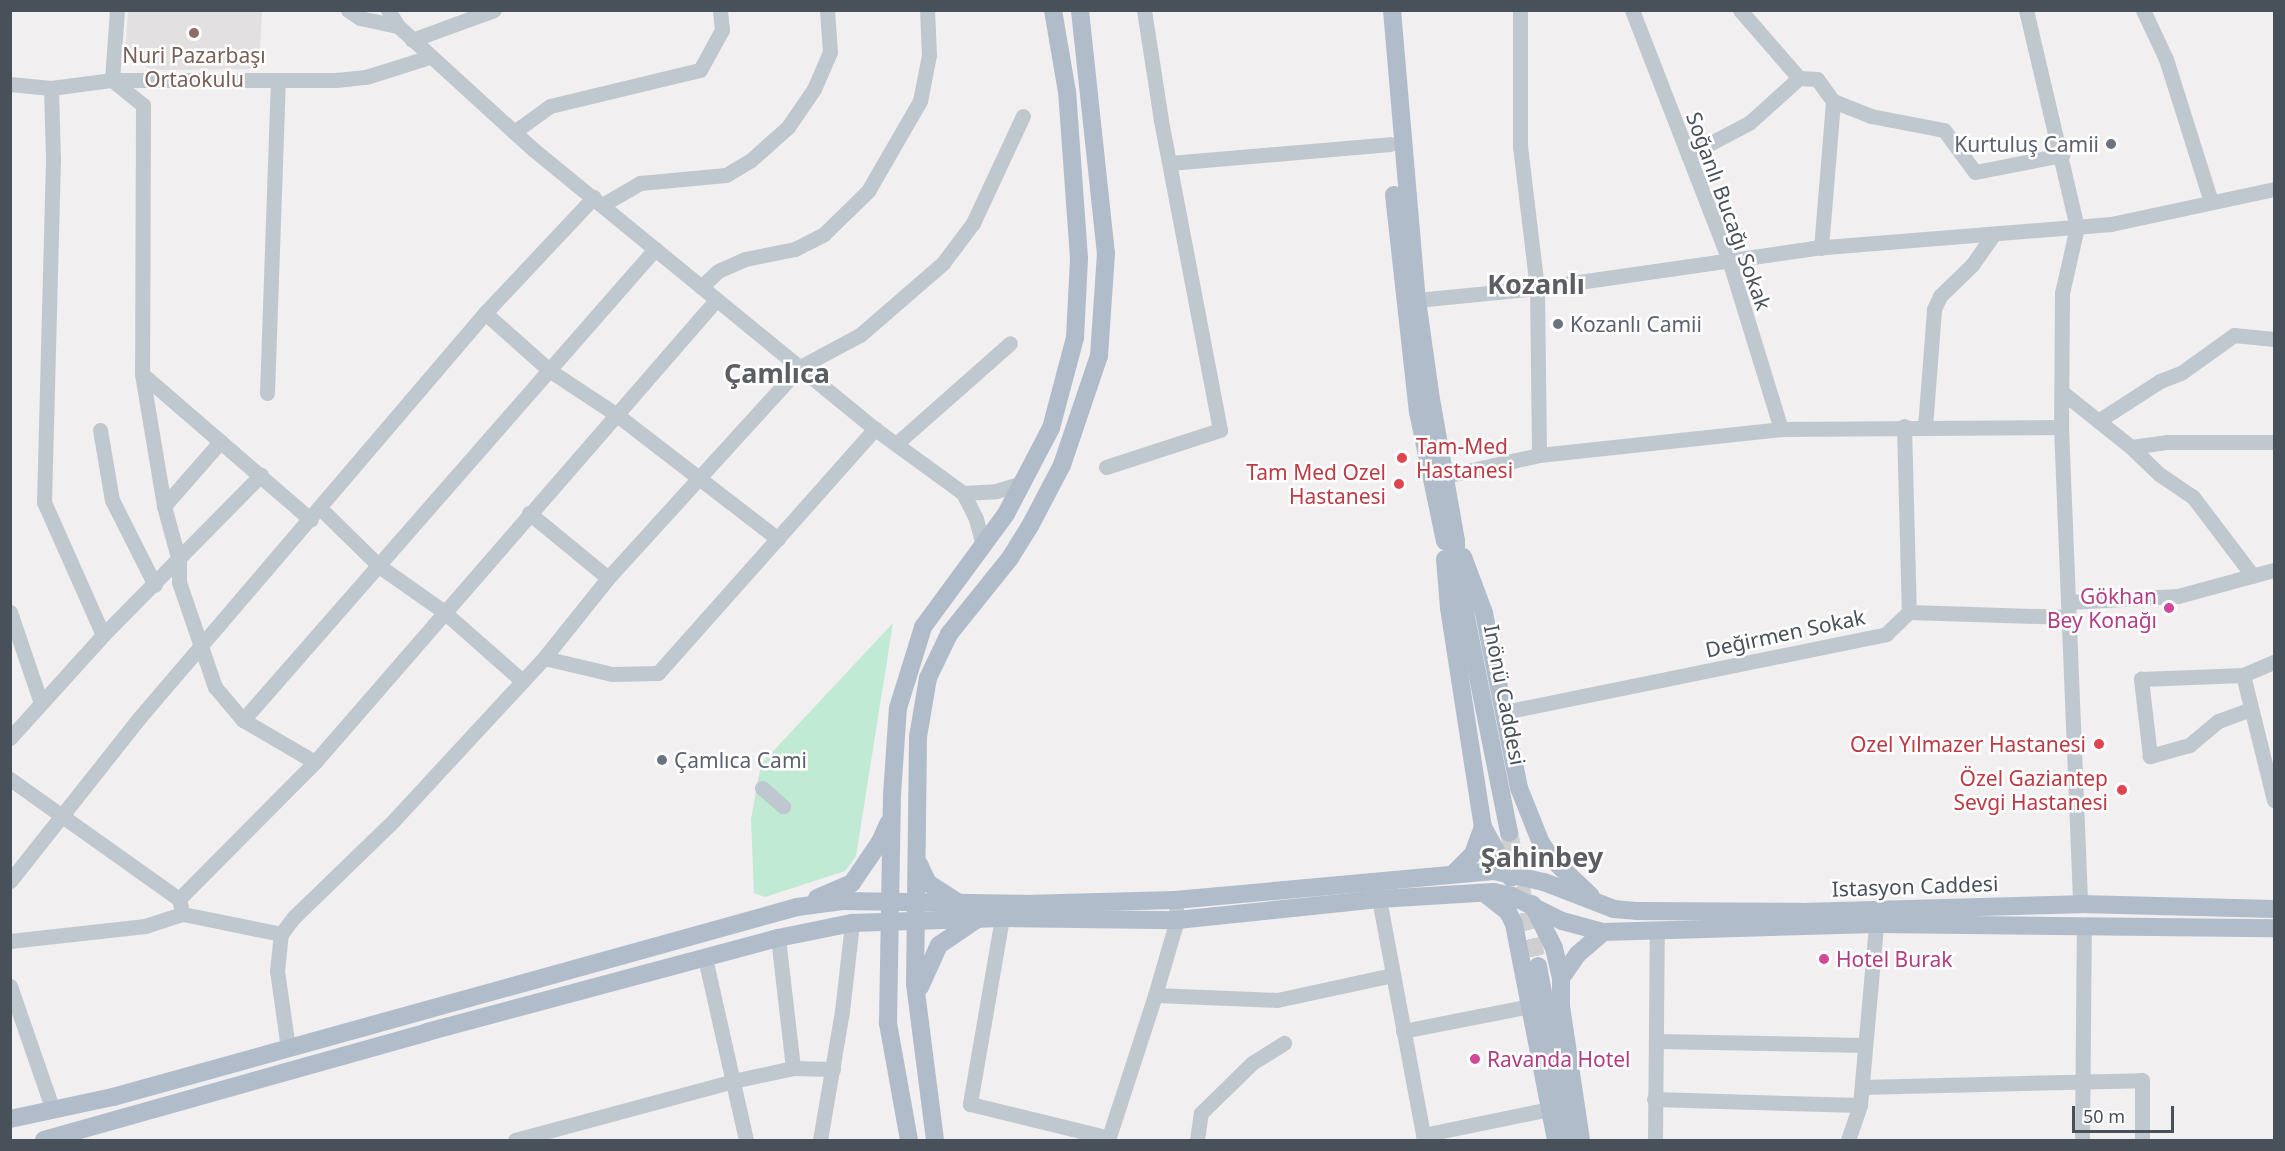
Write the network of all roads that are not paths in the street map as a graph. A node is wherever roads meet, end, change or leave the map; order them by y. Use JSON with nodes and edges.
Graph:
{"nodes":[{"id":1,"x":117,"y":10,"type":"edge"},
{"id":2,"x":348,"y":10,"type":"edge"},
{"id":3,"x":388,"y":10,"type":"edge"},
{"id":4,"x":494,"y":10,"type":"edge"},
{"id":5,"x":720,"y":10,"type":"edge"},
{"id":6,"x":827,"y":10,"type":"edge"},
{"id":7,"x":927,"y":10,"type":"edge"},
{"id":8,"x":1053,"y":10,"type":"edge"},
{"id":9,"x":1080,"y":10,"type":"edge"},
{"id":10,"x":1144,"y":10,"type":"edge"},
{"id":11,"x":1384,"y":10,"type":"edge"},
{"id":12,"x":1392,"y":10,"type":"edge"},
{"id":13,"x":1520,"y":10,"type":"edge"},
{"id":14,"x":1632,"y":10,"type":"edge"},
{"id":15,"x":1740,"y":10,"type":"edge"},
{"id":16,"x":2026,"y":10,"type":"edge"},
{"id":17,"x":2143,"y":10,"type":"edge"},
{"id":18,"x":398,"y":26,"type":"junction"},
{"id":19,"x":412,"y":40,"type":"junction"},
{"id":20,"x":430,"y":57,"type":"junction"},
{"id":21,"x":1798,"y":78,"type":"junction"},
{"id":22,"x":112,"y":80,"type":"junction"},
{"id":23,"x":279,"y":82,"type":"junction"},
{"id":24,"x":10,"y":84,"type":"edge"},
{"id":25,"x":51,"y":88,"type":"junction"},
{"id":26,"x":1833,"y":101,"type":"junction"},
{"id":27,"x":1023,"y":116,"type":"dead end"},
{"id":28,"x":514,"y":132,"type":"junction"},
{"id":29,"x":1390,"y":144,"type":"junction"},
{"id":30,"x":1688,"y":155,"type":"junction"},
{"id":31,"x":2062,"y":155,"type":"junction"},
{"id":32,"x":1170,"y":163,"type":"junction"},
{"id":33,"x":2274,"y":189,"type":"edge"},
{"id":34,"x":598,"y":201,"type":"junction"},
{"id":35,"x":2211,"y":202,"type":"junction"},
{"id":36,"x":2077,"y":227,"type":"junction"},
{"id":37,"x":1992,"y":236,"type":"junction"},
{"id":38,"x":1821,"y":248,"type":"junction"},
{"id":39,"x":655,"y":249,"type":"junction"},
{"id":40,"x":1729,"y":260,"type":"junction"},
{"id":41,"x":701,"y":287,"type":"junction"},
{"id":42,"x":1537,"y":288,"type":"junction"},
{"id":43,"x":716,"y":300,"type":"junction"},
{"id":44,"x":1417,"y":300,"type":"junction"},
{"id":45,"x":485,"y":313,"type":"junction"},
{"id":46,"x":2274,"y":339,"type":"edge"},
{"id":47,"x":1010,"y":343,"type":"dead end"},
{"id":48,"x":800,"y":367,"type":"junction"},
{"id":49,"x":549,"y":370,"type":"junction"},
{"id":50,"x":142,"y":374,"type":"junction"},
{"id":51,"x":2062,"y":392,"type":"junction"},
{"id":52,"x":267,"y":393,"type":"dead end"},
{"id":53,"x":617,"y":415,"type":"junction"},
{"id":54,"x":2098,"y":421,"type":"junction"},
{"id":55,"x":1904,"y":426,"type":"junction"},
{"id":56,"x":1925,"y":427,"type":"junction"},
{"id":57,"x":2061,"y":427,"type":"junction"},
{"id":58,"x":875,"y":429,"type":"junction"},
{"id":59,"x":1781,"y":429,"type":"junction"},
{"id":60,"x":100,"y":430,"type":"dead end"},
{"id":61,"x":221,"y":441,"type":"junction"},
{"id":62,"x":2274,"y":442,"type":"edge"},
{"id":63,"x":896,"y":444,"type":"junction"},
{"id":64,"x":2131,"y":447,"type":"junction"},
{"id":65,"x":1539,"y":455,"type":"junction"},
{"id":66,"x":1106,"y":467,"type":"dead end"},
{"id":67,"x":261,"y":475,"type":"junction"},
{"id":68,"x":1444,"y":476,"type":"junction"},
{"id":69,"x":698,"y":478,"type":"junction"},
{"id":70,"x":1023,"y":483,"type":"junction"},
{"id":71,"x":963,"y":493,"type":"junction"},
{"id":72,"x":164,"y":506,"type":"junction"},
{"id":73,"x":529,"y":513,"type":"junction"},
{"id":74,"x":316,"y":514,"type":"junction"},
{"id":75,"x":778,"y":539,"type":"junction"},
{"id":76,"x":1450,"y":542,"type":"junction"},
{"id":77,"x":983,"y":546,"type":"junction"},
{"id":78,"x":179,"y":561,"type":"junction"},
{"id":79,"x":379,"y":566,"type":"junction"},
{"id":80,"x":2274,"y":570,"type":"edge"},
{"id":81,"x":2253,"y":576,"type":"junction"},
{"id":82,"x":608,"y":578,"type":"junction"},
{"id":83,"x":155,"y":585,"type":"junction"},
{"id":84,"x":2069,"y":609,"type":"junction"},
{"id":85,"x":443,"y":611,"type":"junction"},
{"id":86,"x":10,"y":612,"type":"edge"},
{"id":87,"x":1909,"y":612,"type":"junction"},
{"id":88,"x":102,"y":635,"type":"junction"},
{"id":89,"x":200,"y":650,"type":"junction"},
{"id":90,"x":544,"y":658,"type":"junction"},
{"id":91,"x":2274,"y":662,"type":"edge"},
{"id":92,"x":2243,"y":675,"type":"junction"},
{"id":93,"x":522,"y":681,"type":"junction"},
{"id":94,"x":41,"y":703,"type":"junction"},
{"id":95,"x":2252,"y":709,"type":"junction"},
{"id":96,"x":1504,"y":712,"type":"junction"},
{"id":97,"x":243,"y":720,"type":"junction"},
{"id":98,"x":10,"y":738,"type":"edge"},
{"id":99,"x":315,"y":762,"type":"junction"},
{"id":100,"x":10,"y":779,"type":"edge"},
{"id":101,"x":762,"y":788,"type":"dead end"},
{"id":102,"x":2274,"y":800,"type":"edge"},
{"id":103,"x":783,"y":806,"type":"dead end"},
{"id":104,"x":891,"y":816,"type":"junction"},
{"id":105,"x":60,"y":818,"type":"junction"},
{"id":106,"x":1483,"y":827,"type":"junction"},
{"id":107,"x":1509,"y":833,"type":"tunnel mouth"},
{"id":108,"x":916,"y":860,"type":"junction"},
{"id":109,"x":1454,"y":873,"type":"junction"},
{"id":110,"x":1507,"y":874,"type":"junction"},
{"id":111,"x":10,"y":881,"type":"edge"},
{"id":112,"x":1484,"y":893,"type":"junction"},
{"id":113,"x":1379,"y":899,"type":"junction"},
{"id":114,"x":1175,"y":900,"type":"junction"},
{"id":115,"x":1596,"y":901,"type":"junction"},
{"id":116,"x":891,"y":902,"type":"junction"},
{"id":117,"x":957,"y":902,"type":"junction"},
{"id":118,"x":2080,"y":904,"type":"junction"},
{"id":119,"x":181,"y":906,"type":"junction"},
{"id":120,"x":797,"y":907,"type":"junction"},
{"id":121,"x":1536,"y":909,"type":"junction"},
{"id":122,"x":2274,"y":909,"type":"edge"},
{"id":123,"x":917,"y":911,"type":"junction"},
{"id":124,"x":979,"y":918,"type":"junction"},
{"id":125,"x":1002,"y":918,"type":"junction"},
{"id":126,"x":1177,"y":920,"type":"junction"},
{"id":127,"x":892,"y":921,"type":"junction"},
{"id":128,"x":852,"y":923,"type":"junction"},
{"id":129,"x":1876,"y":924,"type":"junction"},
{"id":130,"x":2084,"y":926,"type":"junction"},
{"id":131,"x":2274,"y":928,"type":"edge"},
{"id":132,"x":1657,"y":931,"type":"junction"},
{"id":133,"x":1603,"y":932,"type":"junction"},
{"id":134,"x":281,"y":934,"type":"junction"},
{"id":135,"x":778,"y":938,"type":"junction"},
{"id":136,"x":10,"y":940,"type":"edge"},
{"id":137,"x":705,"y":958,"type":"junction"},
{"id":138,"x":1538,"y":966,"type":"tunnel mouth"},
{"id":139,"x":1393,"y":975,"type":"junction"},
{"id":140,"x":1561,"y":978,"type":"junction"},
{"id":141,"x":10,"y":986,"type":"edge"},
{"id":142,"x":1155,"y":995,"type":"junction"},
{"id":143,"x":916,"y":1000,"type":"junction"},
{"id":144,"x":1531,"y":1006,"type":"junction"},
{"id":145,"x":1404,"y":1031,"type":"junction"},
{"id":146,"x":1657,"y":1041,"type":"junction"},
{"id":147,"x":1284,"y":1043,"type":"dead end"},
{"id":148,"x":1865,"y":1045,"type":"junction"},
{"id":149,"x":288,"y":1048,"type":"junction"},
{"id":150,"x":793,"y":1068,"type":"junction"},
{"id":151,"x":833,"y":1068,"type":"junction"},
{"id":152,"x":733,"y":1081,"type":"junction"},
{"id":153,"x":2085,"y":1082,"type":"junction"},
{"id":154,"x":1862,"y":1087,"type":"junction"},
{"id":155,"x":1654,"y":1100,"type":"junction"},
{"id":156,"x":1860,"y":1105,"type":"junction"},
{"id":157,"x":1550,"y":1109,"type":"junction"},
{"id":158,"x":53,"y":1110,"type":"junction"},
{"id":159,"x":10,"y":1119,"type":"edge"},
{"id":160,"x":1424,"y":1138,"type":"edge"},
{"id":161,"x":1108,"y":1139,"type":"edge"},
{"id":162,"x":50,"y":1140,"type":"edge"},
{"id":163,"x":514,"y":1140,"type":"edge"},
{"id":164,"x":746,"y":1140,"type":"edge"},
{"id":165,"x":820,"y":1140,"type":"edge"},
{"id":166,"x":909,"y":1140,"type":"edge"},
{"id":167,"x":935,"y":1140,"type":"edge"},
{"id":168,"x":1197,"y":1140,"type":"edge"},
{"id":169,"x":1556,"y":1140,"type":"edge"},
{"id":170,"x":1570,"y":1140,"type":"edge"},
{"id":171,"x":1581,"y":1140,"type":"edge"},
{"id":172,"x":1655,"y":1140,"type":"edge"},
{"id":173,"x":1848,"y":1140,"type":"edge"},
{"id":174,"x":2082,"y":1140,"type":"edge"},
{"id":175,"x":2142,"y":1140,"type":"edge"}],
"edges":[{"from":1,"to":22,"type":"street"},
{"from":2,"to":18,"type":"street"},
{"from":3,"to":18,"type":"street"},
{"from":4,"to":19,"type":"street"},
{"from":5,"to":28,"type":"street"},
{"from":6,"to":34,"type":"street"},
{"from":7,"to":41,"type":"street"},
{"from":8,"to":70,"type":"main road"},
{"from":9,"to":108,"type":"main road"},
{"from":10,"to":32,"type":"street"},
{"from":11,"to":29,"type":"main road"},
{"from":12,"to":44,"type":"main road"},
{"from":13,"to":42,"type":"street"},
{"from":14,"to":30,"type":"street","name":"Soğanlı Bucağı Sokak"},
{"from":15,"to":21,"type":"street"},
{"from":16,"to":31,"type":"street"},
{"from":17,"to":35,"type":"street"},
{"from":18,"to":19,"type":"street"},
{"from":19,"to":20,"type":"street"},
{"from":20,"to":23,"type":"street"},
{"from":20,"to":28,"type":"street"},
{"from":21,"to":26,"type":"street"},
{"from":21,"to":30,"type":"street"},
{"from":22,"to":23,"type":"street"},
{"from":22,"to":25,"type":"street"},
{"from":22,"to":50,"type":"street"},
{"from":23,"to":52,"type":"street"},
{"from":24,"to":25,"type":"street"},
{"from":25,"to":88,"type":"street"},
{"from":26,"to":31,"type":"street"},
{"from":26,"to":38,"type":"street"},
{"from":27,"to":48,"type":"street"},
{"from":28,"to":34,"type":"street"},
{"from":29,"to":32,"type":"street"},
{"from":29,"to":76,"type":"main road"},
{"from":30,"to":40,"type":"street","name":"Soğanlı Bucağı Sokak"},
{"from":31,"to":36,"type":"street"},
{"from":32,"to":66,"type":"street"},
{"from":33,"to":35,"type":"street"},
{"from":34,"to":39,"type":"street"},
{"from":34,"to":45,"type":"street"},
{"from":35,"to":36,"type":"street"},
{"from":36,"to":37,"type":"street"},
{"from":36,"to":51,"type":"street"},
{"from":37,"to":38,"type":"street"},
{"from":37,"to":56,"type":"street"},
{"from":38,"to":40,"type":"street"},
{"from":39,"to":41,"type":"street"},
{"from":39,"to":49,"type":"street"},
{"from":40,"to":42,"type":"street"},
{"from":40,"to":59,"type":"street","name":"Soğanlı Bucağı Sokak"},
{"from":41,"to":43,"type":"street"},
{"from":42,"to":44,"type":"street"},
{"from":42,"to":65,"type":"street"},
{"from":43,"to":48,"type":"street"},
{"from":43,"to":53,"type":"street"},
{"from":44,"to":68,"type":"main road"},
{"from":45,"to":49,"type":"street"},
{"from":45,"to":74,"type":"street"},
{"from":46,"to":54,"type":"street"},
{"from":47,"to":63,"type":"street"},
{"from":48,"to":58,"type":"street"},
{"from":48,"to":69,"type":"street"},
{"from":49,"to":53,"type":"street"},
{"from":49,"to":79,"type":"street"},
{"from":50,"to":61,"type":"street"},
{"from":50,"to":72,"type":"street"},
{"from":51,"to":54,"type":"street"},
{"from":51,"to":57,"type":"street"},
{"from":53,"to":69,"type":"street"},
{"from":53,"to":73,"type":"street"},
{"from":54,"to":64,"type":"street"},
{"from":55,"to":56,"type":"street"},
{"from":55,"to":59,"type":"street"},
{"from":55,"to":87,"type":"street"},
{"from":56,"to":57,"type":"street"},
{"from":57,"to":84,"type":"street"},
{"from":58,"to":63,"type":"street"},
{"from":58,"to":75,"type":"street"},
{"from":59,"to":65,"type":"street"},
{"from":60,"to":83,"type":"street"},
{"from":61,"to":67,"type":"street"},
{"from":61,"to":72,"type":"street"},
{"from":62,"to":64,"type":"street"},
{"from":63,"to":71,"type":"street"},
{"from":64,"to":81,"type":"street"},
{"from":65,"to":68,"type":"street"},
{"from":67,"to":74,"type":"street"},
{"from":67,"to":78,"type":"street"},
{"from":68,"to":76,"type":"main road"},
{"from":69,"to":75,"type":"street"},
{"from":69,"to":82,"type":"street"},
{"from":70,"to":71,"type":"street"},
{"from":70,"to":77,"type":"main road"},
{"from":71,"to":77,"type":"street"},
{"from":72,"to":78,"type":"street"},
{"from":73,"to":82,"type":"street"},
{"from":73,"to":85,"type":"street"},
{"from":74,"to":79,"type":"street"},
{"from":74,"to":89,"type":"street"},
{"from":75,"to":90,"type":"street"},
{"from":76,"to":96,"type":"main road"},
{"from":76,"to":106,"type":"main road"},
{"from":76,"to":107,"type":"main road","name":"Inönü Caddesi"},
{"from":77,"to":104,"type":"main road"},
{"from":78,"to":83,"type":"street"},
{"from":78,"to":89,"type":"street"},
{"from":79,"to":85,"type":"street"},
{"from":79,"to":97,"type":"street"},
{"from":80,"to":81,"type":"street"},
{"from":81,"to":84,"type":"street"},
{"from":82,"to":90,"type":"street"},
{"from":83,"to":88,"type":"street"},
{"from":84,"to":87,"type":"street"},
{"from":84,"to":118,"type":"street"},
{"from":85,"to":93,"type":"street"},
{"from":85,"to":99,"type":"street"},
{"from":86,"to":94,"type":"street"},
{"from":87,"to":96,"type":"street","name":"Değirmen Sokak"},
{"from":88,"to":94,"type":"street"},
{"from":89,"to":97,"type":"street"},
{"from":89,"to":105,"type":"street"},
{"from":90,"to":93,"type":"street"},
{"from":91,"to":92,"type":"street"},
{"from":92,"to":95,"type":"street"},
{"from":92,"to":95,"type":"street"},
{"from":93,"to":134,"type":"street"},
{"from":94,"to":98,"type":"street"},
{"from":95,"to":102,"type":"street"},
{"from":96,"to":115,"type":"main road"},
{"from":97,"to":99,"type":"street"},
{"from":99,"to":119,"type":"street"},
{"from":100,"to":105,"type":"street"},
{"from":101,"to":103,"type":"street"},
{"from":104,"to":116,"type":"main road"},
{"from":104,"to":120,"type":"main road"},
{"from":105,"to":111,"type":"street"},
{"from":105,"to":119,"type":"street"},
{"from":106,"to":109,"type":"main road"},
{"from":106,"to":110,"type":"main road"},
{"from":108,"to":117,"type":"main road"},
{"from":108,"to":123,"type":"main road"},
{"from":109,"to":110,"type":"main road","name":"Istasyon Caddesi"},
{"from":109,"to":114,"type":"main road","name":"Istasyon Caddesi"},
{"from":110,"to":115,"type":"main road","name":"Istasyon Caddesi"},
{"from":110,"to":121,"type":"main road"},
{"from":112,"to":113,"type":"main road"},
{"from":112,"to":121,"type":"main road"},
{"from":112,"to":144,"type":"main road"},
{"from":113,"to":126,"type":"main road"},
{"from":113,"to":139,"type":"street"},
{"from":114,"to":117,"type":"main road","name":"Istasyon Caddesi"},
{"from":114,"to":126,"type":"street"},
{"from":115,"to":118,"type":"main road","name":"Istasyon Caddesi"},
{"from":116,"to":120,"type":"main road"},
{"from":116,"to":123,"type":"main road"},
{"from":116,"to":127,"type":"main road"},
{"from":117,"to":123,"type":"main road","name":"Istasyon Caddesi"},
{"from":118,"to":122,"type":"main road","name":"Istasyon Caddesi"},
{"from":119,"to":134,"type":"street"},
{"from":119,"to":136,"type":"street"},
{"from":120,"to":149,"type":"main road"},
{"from":121,"to":133,"type":"main road"},
{"from":121,"to":140,"type":"main road"},
{"from":123,"to":124,"type":"main road"},
{"from":123,"to":127,"type":"main road"},
{"from":123,"to":143,"type":"main road"},
{"from":124,"to":125,"type":"main road"},
{"from":124,"to":143,"type":"main road"},
{"from":125,"to":126,"type":"main road"},
{"from":125,"to":161,"type":"street"},
{"from":126,"to":142,"type":"street"},
{"from":127,"to":128,"type":"main road"},
{"from":127,"to":166,"type":"main road"},
{"from":128,"to":135,"type":"main road"},
{"from":128,"to":151,"type":"street"},
{"from":129,"to":130,"type":"main road"},
{"from":129,"to":132,"type":"main road"},
{"from":129,"to":148,"type":"street"},
{"from":130,"to":131,"type":"main road"},
{"from":130,"to":153,"type":"street"},
{"from":132,"to":133,"type":"main road"},
{"from":132,"to":146,"type":"street"},
{"from":133,"to":140,"type":"main road"},
{"from":134,"to":149,"type":"street"},
{"from":135,"to":137,"type":"main road"},
{"from":135,"to":150,"type":"street"},
{"from":137,"to":152,"type":"street"},
{"from":137,"to":162,"type":"main road"},
{"from":138,"to":170,"type":"main road"},
{"from":139,"to":142,"type":"street"},
{"from":139,"to":145,"type":"street"},
{"from":140,"to":171,"type":"main road"},
{"from":141,"to":158,"type":"street"},
{"from":142,"to":161,"type":"street"},
{"from":143,"to":167,"type":"main road"},
{"from":144,"to":145,"type":"street"},
{"from":144,"to":157,"type":"main road"},
{"from":145,"to":160,"type":"street"},
{"from":146,"to":148,"type":"street"},
{"from":146,"to":155,"type":"street"},
{"from":147,"to":168,"type":"street"},
{"from":148,"to":154,"type":"street"},
{"from":149,"to":158,"type":"main road"},
{"from":150,"to":151,"type":"street"},
{"from":150,"to":152,"type":"street"},
{"from":151,"to":165,"type":"street"},
{"from":152,"to":163,"type":"street"},
{"from":152,"to":164,"type":"street"},
{"from":153,"to":154,"type":"street"},
{"from":153,"to":174,"type":"street"},
{"from":153,"to":175,"type":"street"},
{"from":154,"to":156,"type":"street"},
{"from":155,"to":156,"type":"street"},
{"from":155,"to":172,"type":"street"},
{"from":156,"to":173,"type":"street"},
{"from":157,"to":160,"type":"street"},
{"from":157,"to":169,"type":"main road"},
{"from":158,"to":159,"type":"main road"}]}
